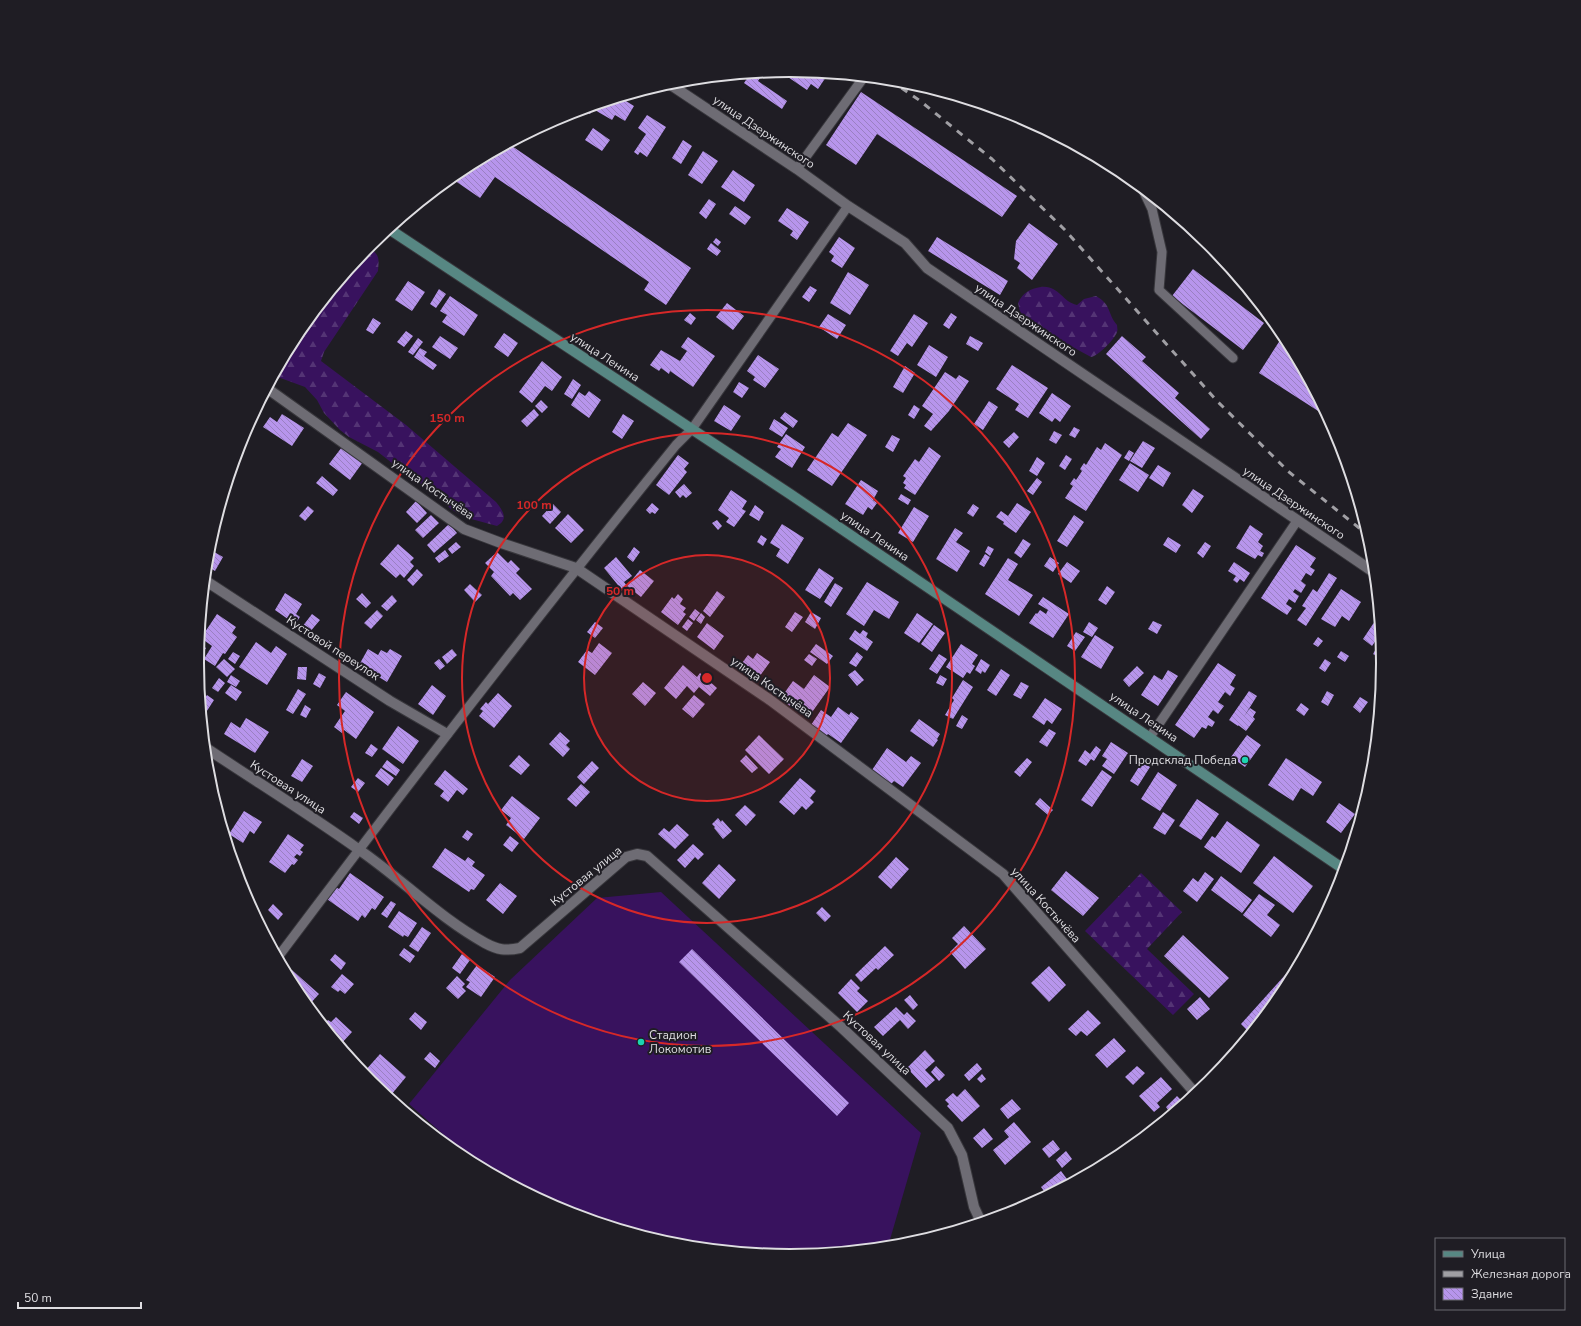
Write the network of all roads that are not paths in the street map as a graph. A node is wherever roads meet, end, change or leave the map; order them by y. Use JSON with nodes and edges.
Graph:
{"nodes":[{"id":1,"x":861,"y":81,"type":"edge"},
{"id":2,"x":676,"y":88,"type":"edge"},
{"id":3,"x":797,"y":169,"type":"junction"},
{"id":4,"x":1147,"y":198,"type":"edge"},
{"id":5,"x":848,"y":206,"type":"junction"},
{"id":6,"x":394,"y":232,"type":"edge"},
{"id":7,"x":1234,"y":358,"type":"dead end"},
{"id":8,"x":272,"y":391,"type":"edge"},
{"id":9,"x":692,"y":429,"type":"junction"},
{"id":10,"x":1297,"y":521,"type":"junction"},
{"id":11,"x":576,"y":568,"type":"junction"},
{"id":12,"x":1368,"y":568,"type":"edge"},
{"id":13,"x":210,"y":584,"type":"edge"},
{"id":14,"x":447,"y":734,"type":"junction"},
{"id":15,"x":1150,"y":737,"type":"junction"},
{"id":16,"x":212,"y":752,"type":"edge"},
{"id":17,"x":359,"y":849,"type":"junction"},
{"id":18,"x":1339,"y":867,"type":"edge"},
{"id":19,"x":281,"y":953,"type":"edge"},
{"id":20,"x":1192,"y":1089,"type":"edge"},
{"id":21,"x":979,"y":1218,"type":"edge"}],
"edges":[{"from":1,"to":3,"type":"lane"},
{"from":2,"to":3,"type":"street","name":"улица Дзержинского"},
{"from":3,"to":5,"type":"street","name":"улица Дзержинского"},
{"from":4,"to":7,"type":"lane"},
{"from":5,"to":9,"type":"lane"},
{"from":5,"to":10,"type":"street","name":"улица Дзержинского"},
{"from":6,"to":9,"type":"main road","name":"улица Ленина"},
{"from":8,"to":11,"type":"street","name":"улица Костычёва"},
{"from":9,"to":11,"type":"lane"},
{"from":9,"to":15,"type":"main road","name":"улица Ленина"},
{"from":10,"to":12,"type":"street","name":"улица Дзержинского"},
{"from":10,"to":15,"type":"lane"},
{"from":11,"to":14,"type":"lane"},
{"from":11,"to":20,"type":"street","name":"улица Костычёва"},
{"from":13,"to":14,"type":"street","name":"Кустовой переулок"},
{"from":14,"to":17,"type":"lane"},
{"from":15,"to":18,"type":"main road","name":"улица Ленина"},
{"from":16,"to":17,"type":"street","name":"Кустовая улица"},
{"from":17,"to":19,"type":"lane"},
{"from":17,"to":21,"type":"street","name":"Кустовая улица"}]}
